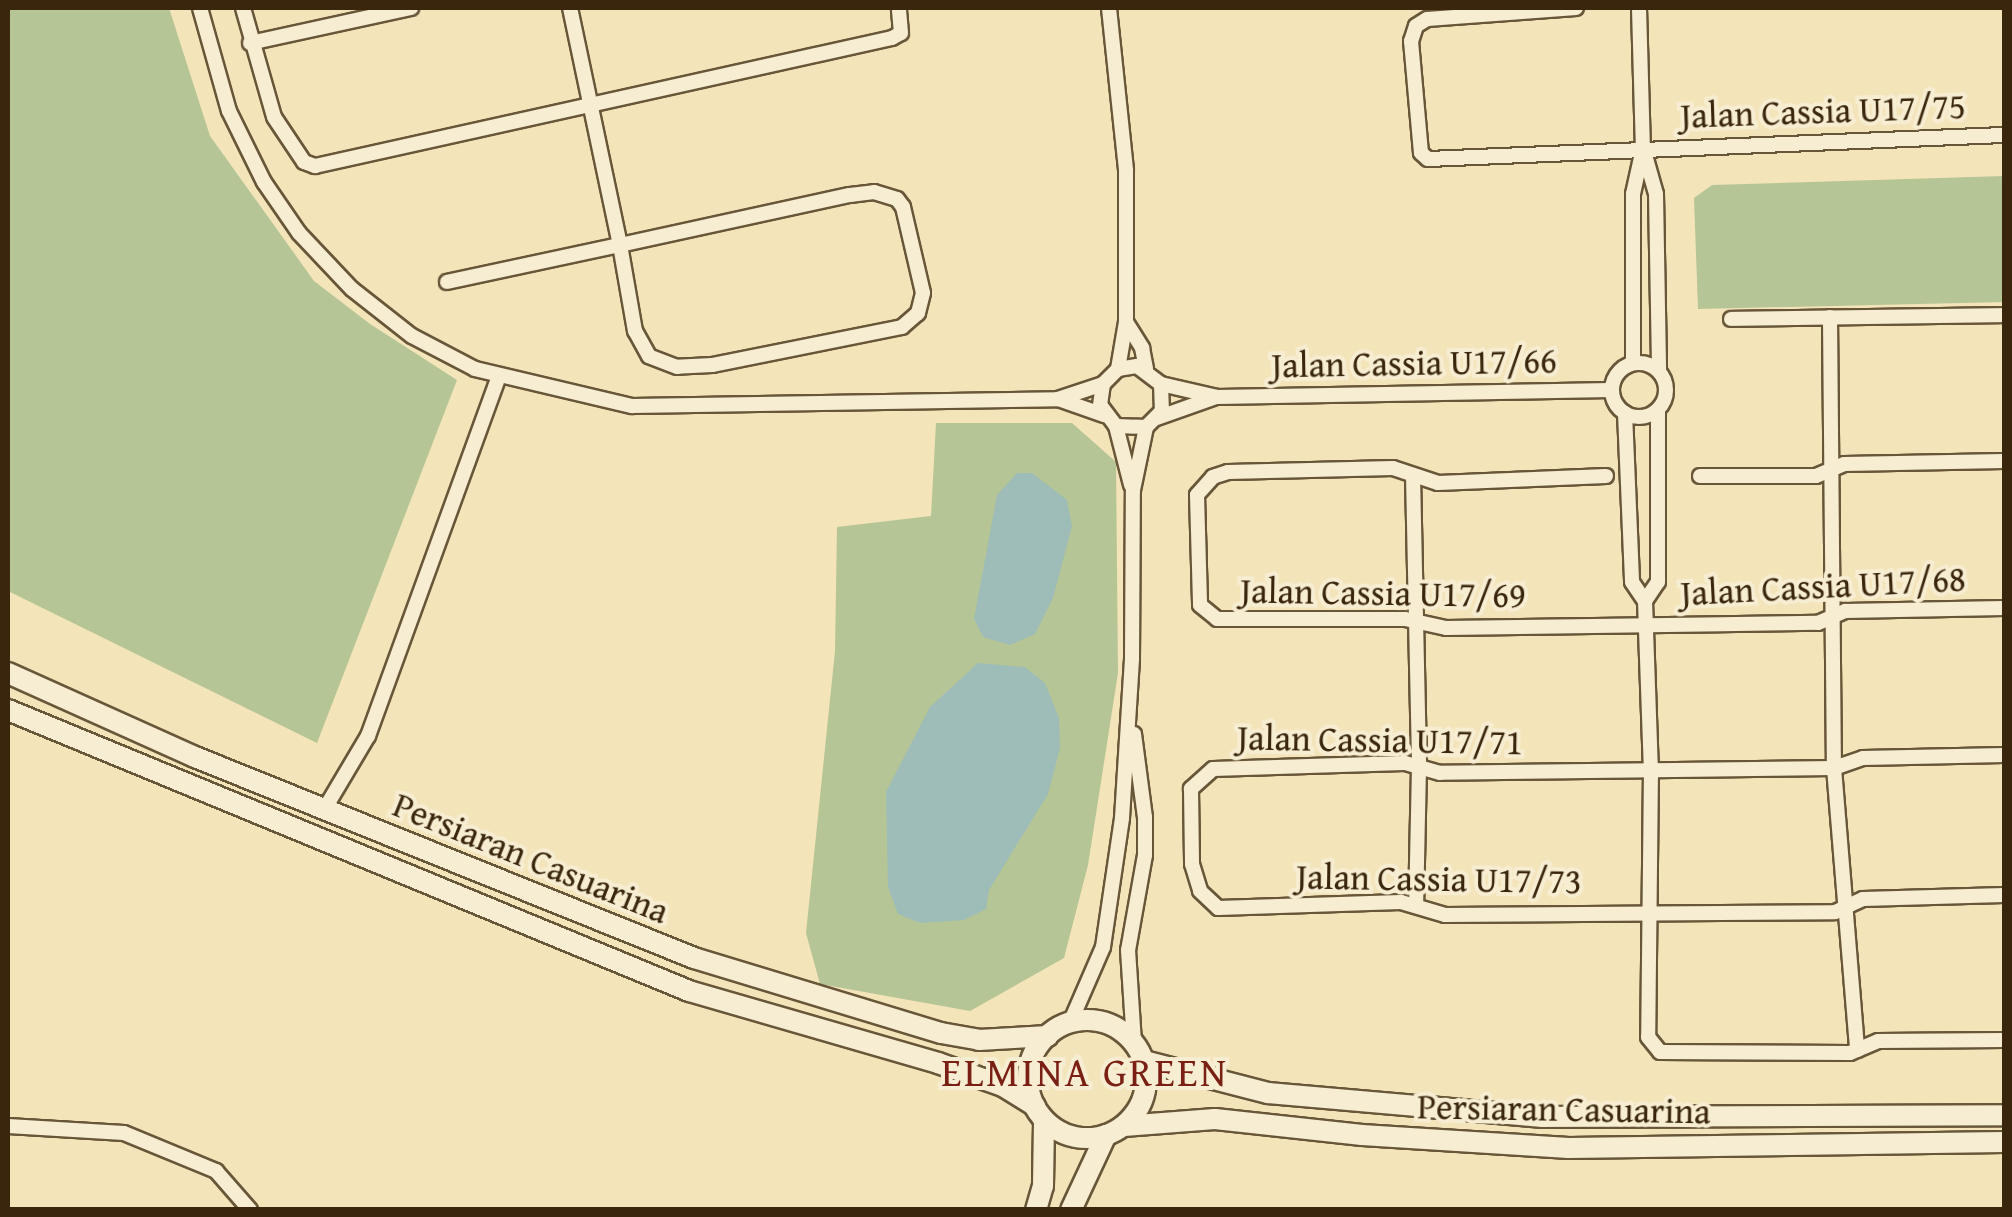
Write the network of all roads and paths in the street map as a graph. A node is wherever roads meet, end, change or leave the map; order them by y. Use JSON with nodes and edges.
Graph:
{"nodes":[{"id":1,"x":200,"y":8,"type":"edge"},
{"id":2,"x":243,"y":8,"type":"edge"},
{"id":3,"x":411,"y":8,"type":"edge"},
{"id":4,"x":570,"y":8,"type":"edge"},
{"id":5,"x":899,"y":8,"type":"edge"},
{"id":6,"x":1109,"y":8,"type":"edge"},
{"id":7,"x":1576,"y":8,"type":"edge"},
{"id":8,"x":1639,"y":8,"type":"edge"},
{"id":9,"x":1423,"y":17,"type":"edge"},
{"id":10,"x":250,"y":43,"type":"junction"},
{"id":11,"x":590,"y":105,"type":"junction"},
{"id":12,"x":2004,"y":135,"type":"edge"},
{"id":13,"x":1644,"y":148,"type":"junction"},
{"id":14,"x":620,"y":245,"type":"junction"},
{"id":15,"x":447,"y":282,"type":"dead end"},
{"id":16,"x":2004,"y":315,"type":"edge"},
{"id":17,"x":1830,"y":317,"type":"junction"},
{"id":18,"x":1731,"y":319,"type":"dead end"},
{"id":19,"x":1126,"y":322,"type":"junction"},
{"id":20,"x":1634,"y":363,"type":"junction"},
{"id":21,"x":1146,"y":369,"type":"junction"},
{"id":22,"x":1118,"y":370,"type":"junction"},
{"id":23,"x":1658,"y":370,"type":"junction"},
{"id":24,"x":499,"y":378,"type":"junction"},
{"id":25,"x":1103,"y":384,"type":"junction"},
{"id":26,"x":1161,"y":384,"type":"junction"},
{"id":27,"x":1612,"y":390,"type":"junction"},
{"id":28,"x":1217,"y":396,"type":"junction"},
{"id":29,"x":1058,"y":399,"type":"junction"},
{"id":30,"x":1658,"y":410,"type":"junction"},
{"id":31,"x":1625,"y":413,"type":"junction"},
{"id":32,"x":1104,"y":414,"type":"junction"},
{"id":33,"x":1152,"y":422,"type":"junction"},
{"id":34,"x":1116,"y":426,"type":"junction"},
{"id":35,"x":2004,"y":461,"type":"edge"},
{"id":36,"x":1831,"y":470,"type":"junction"},
{"id":37,"x":1414,"y":475,"type":"junction"},
{"id":38,"x":1606,"y":476,"type":"dead end"},
{"id":39,"x":1700,"y":476,"type":"dead end"},
{"id":40,"x":1133,"y":490,"type":"junction"},
{"id":41,"x":1659,"y":493,"type":"junction"},
{"id":42,"x":1630,"y":494,"type":"junction"},
{"id":43,"x":1645,"y":601,"type":"junction"},
{"id":44,"x":2004,"y":608,"type":"edge"},
{"id":45,"x":1834,"y":616,"type":"junction"},
{"id":46,"x":1416,"y":622,"type":"junction"},
{"id":47,"x":1645,"y":625,"type":"junction"},
{"id":48,"x":8,"y":673,"type":"edge"},
{"id":49,"x":1130,"y":704,"type":"junction"},
{"id":50,"x":8,"y":710,"type":"edge"},
{"id":51,"x":2004,"y":755,"type":"edge"},
{"id":52,"x":1419,"y":767,"type":"junction"},
{"id":53,"x":1834,"y":768,"type":"junction"},
{"id":54,"x":1651,"y":770,"type":"junction"},
{"id":55,"x":324,"y":810,"type":"junction"},
{"id":56,"x":1192,"y":864,"type":"joint"},
{"id":57,"x":2004,"y":895,"type":"edge"},
{"id":58,"x":1416,"y":906,"type":"junction"},
{"id":59,"x":1844,"y":907,"type":"junction"},
{"id":60,"x":1651,"y":912,"type":"junction"},
{"id":61,"x":1070,"y":1023,"type":"junction"},
{"id":62,"x":1048,"y":1036,"type":"junction"},
{"id":63,"x":2004,"y":1040,"type":"edge"},
{"id":64,"x":1857,"y":1050,"type":"junction"},
{"id":65,"x":1139,"y":1052,"type":"junction"},
{"id":66,"x":1039,"y":1112,"type":"junction"},
{"id":67,"x":2004,"y":1115,"type":"edge"},
{"id":68,"x":8,"y":1126,"type":"edge"},
{"id":69,"x":1115,"y":1130,"type":"junction"},
{"id":70,"x":2004,"y":1142,"type":"edge"},
{"id":71,"x":250,"y":1210,"type":"edge"},
{"id":72,"x":1036,"y":1210,"type":"edge"},
{"id":73,"x":1071,"y":1210,"type":"edge"}],
"edges":[{"from":1,"to":24,"type":"street"},
{"from":2,"to":10,"type":"street"},
{"from":3,"to":10,"type":"street"},
{"from":4,"to":11,"type":"street"},
{"from":5,"to":11,"type":"street"},
{"from":6,"to":19,"type":"street"},
{"from":7,"to":9,"type":"street"},
{"from":8,"to":13,"type":"street"},
{"from":9,"to":13,"type":"street","name":"Jalan Cassia U17/75"},
{"from":10,"to":11,"type":"street"},
{"from":11,"to":14,"type":"street"},
{"from":12,"to":13,"type":"street","name":"Jalan Cassia U17/75"},
{"from":13,"to":20,"type":"street"},
{"from":13,"to":23,"type":"street"},
{"from":14,"to":14,"type":"street"},
{"from":14,"to":15,"type":"street"},
{"from":16,"to":17,"type":"street"},
{"from":17,"to":18,"type":"street"},
{"from":17,"to":36,"type":"street"},
{"from":19,"to":21,"type":"street"},
{"from":19,"to":22,"type":"street"},
{"from":20,"to":23,"type":"street"},
{"from":20,"to":27,"type":"street"},
{"from":21,"to":22,"type":"street"},
{"from":21,"to":26,"type":"street"},
{"from":22,"to":25,"type":"street"},
{"from":23,"to":30,"type":"street"},
{"from":24,"to":29,"type":"street"},
{"from":24,"to":55,"type":"street"},
{"from":25,"to":29,"type":"street"},
{"from":25,"to":32,"type":"street"},
{"from":26,"to":28,"type":"street","name":"Jalan Cassia U17/66"},
{"from":26,"to":33,"type":"street"},
{"from":27,"to":28,"type":"street","name":"Jalan Cassia U17/66"},
{"from":27,"to":31,"type":"street"},
{"from":28,"to":33,"type":"street","name":"Jalan Cassia U17/66"},
{"from":29,"to":32,"type":"street"},
{"from":30,"to":31,"type":"street"},
{"from":30,"to":41,"type":"street"},
{"from":31,"to":42,"type":"street"},
{"from":32,"to":34,"type":"street"},
{"from":33,"to":34,"type":"street"},
{"from":33,"to":40,"type":"street"},
{"from":34,"to":40,"type":"street"},
{"from":35,"to":36,"type":"street"},
{"from":36,"to":39,"type":"street"},
{"from":36,"to":45,"type":"street"},
{"from":37,"to":38,"type":"street"},
{"from":37,"to":46,"type":"street"},
{"from":37,"to":46,"type":"street","name":"Jalan Cassia U17/69"},
{"from":40,"to":49,"type":"street"},
{"from":41,"to":42,"type":"street"},
{"from":41,"to":43,"type":"street"},
{"from":42,"to":43,"type":"street"},
{"from":43,"to":47,"type":"street"},
{"from":44,"to":45,"type":"street","name":"Jalan Cassia U17/68"},
{"from":45,"to":47,"type":"street","name":"Jalan Cassia U17/68"},
{"from":45,"to":53,"type":"street"},
{"from":46,"to":47,"type":"street","name":"Jalan Cassia U17/69"},
{"from":46,"to":52,"type":"street"},
{"from":47,"to":54,"type":"street"},
{"from":48,"to":55,"type":"street","name":"Persiaran Casuarina"},
{"from":49,"to":61,"type":"street"},
{"from":49,"to":65,"type":"street"},
{"from":50,"to":66,"type":"street","name":"Persiaran Casuarina"},
{"from":51,"to":53,"type":"street","name":"Jalan Cassia U17/71"},
{"from":52,"to":54,"type":"street","name":"Jalan Cassia U17/71"},
{"from":52,"to":56,"type":"street","name":"Jalan Cassia U17/71"},
{"from":52,"to":58,"type":"street"},
{"from":53,"to":54,"type":"street","name":"Jalan Cassia U17/71"},
{"from":53,"to":59,"type":"street"},
{"from":54,"to":60,"type":"street"},
{"from":55,"to":62,"type":"street","name":"Persiaran Casuarina"},
{"from":56,"to":58,"type":"street","name":"Jalan Cassia U17/73"},
{"from":57,"to":59,"type":"street","name":"Jalan Cassia U17/73"},
{"from":58,"to":60,"type":"street","name":"Jalan Cassia U17/73"},
{"from":59,"to":60,"type":"street","name":"Jalan Cassia U17/73"},
{"from":59,"to":64,"type":"street"},
{"from":60,"to":64,"type":"street"},
{"from":61,"to":62,"type":"street"},
{"from":61,"to":65,"type":"street"},
{"from":62,"to":66,"type":"street"},
{"from":63,"to":64,"type":"street"},
{"from":65,"to":67,"type":"street","name":"Persiaran Casuarina"},
{"from":65,"to":69,"type":"street"},
{"from":66,"to":69,"type":"street"},
{"from":66,"to":72,"type":"street"},
{"from":68,"to":71,"type":"street"},
{"from":69,"to":70,"type":"street","name":"Persiaran Casuarina"},
{"from":69,"to":73,"type":"street"}]}
